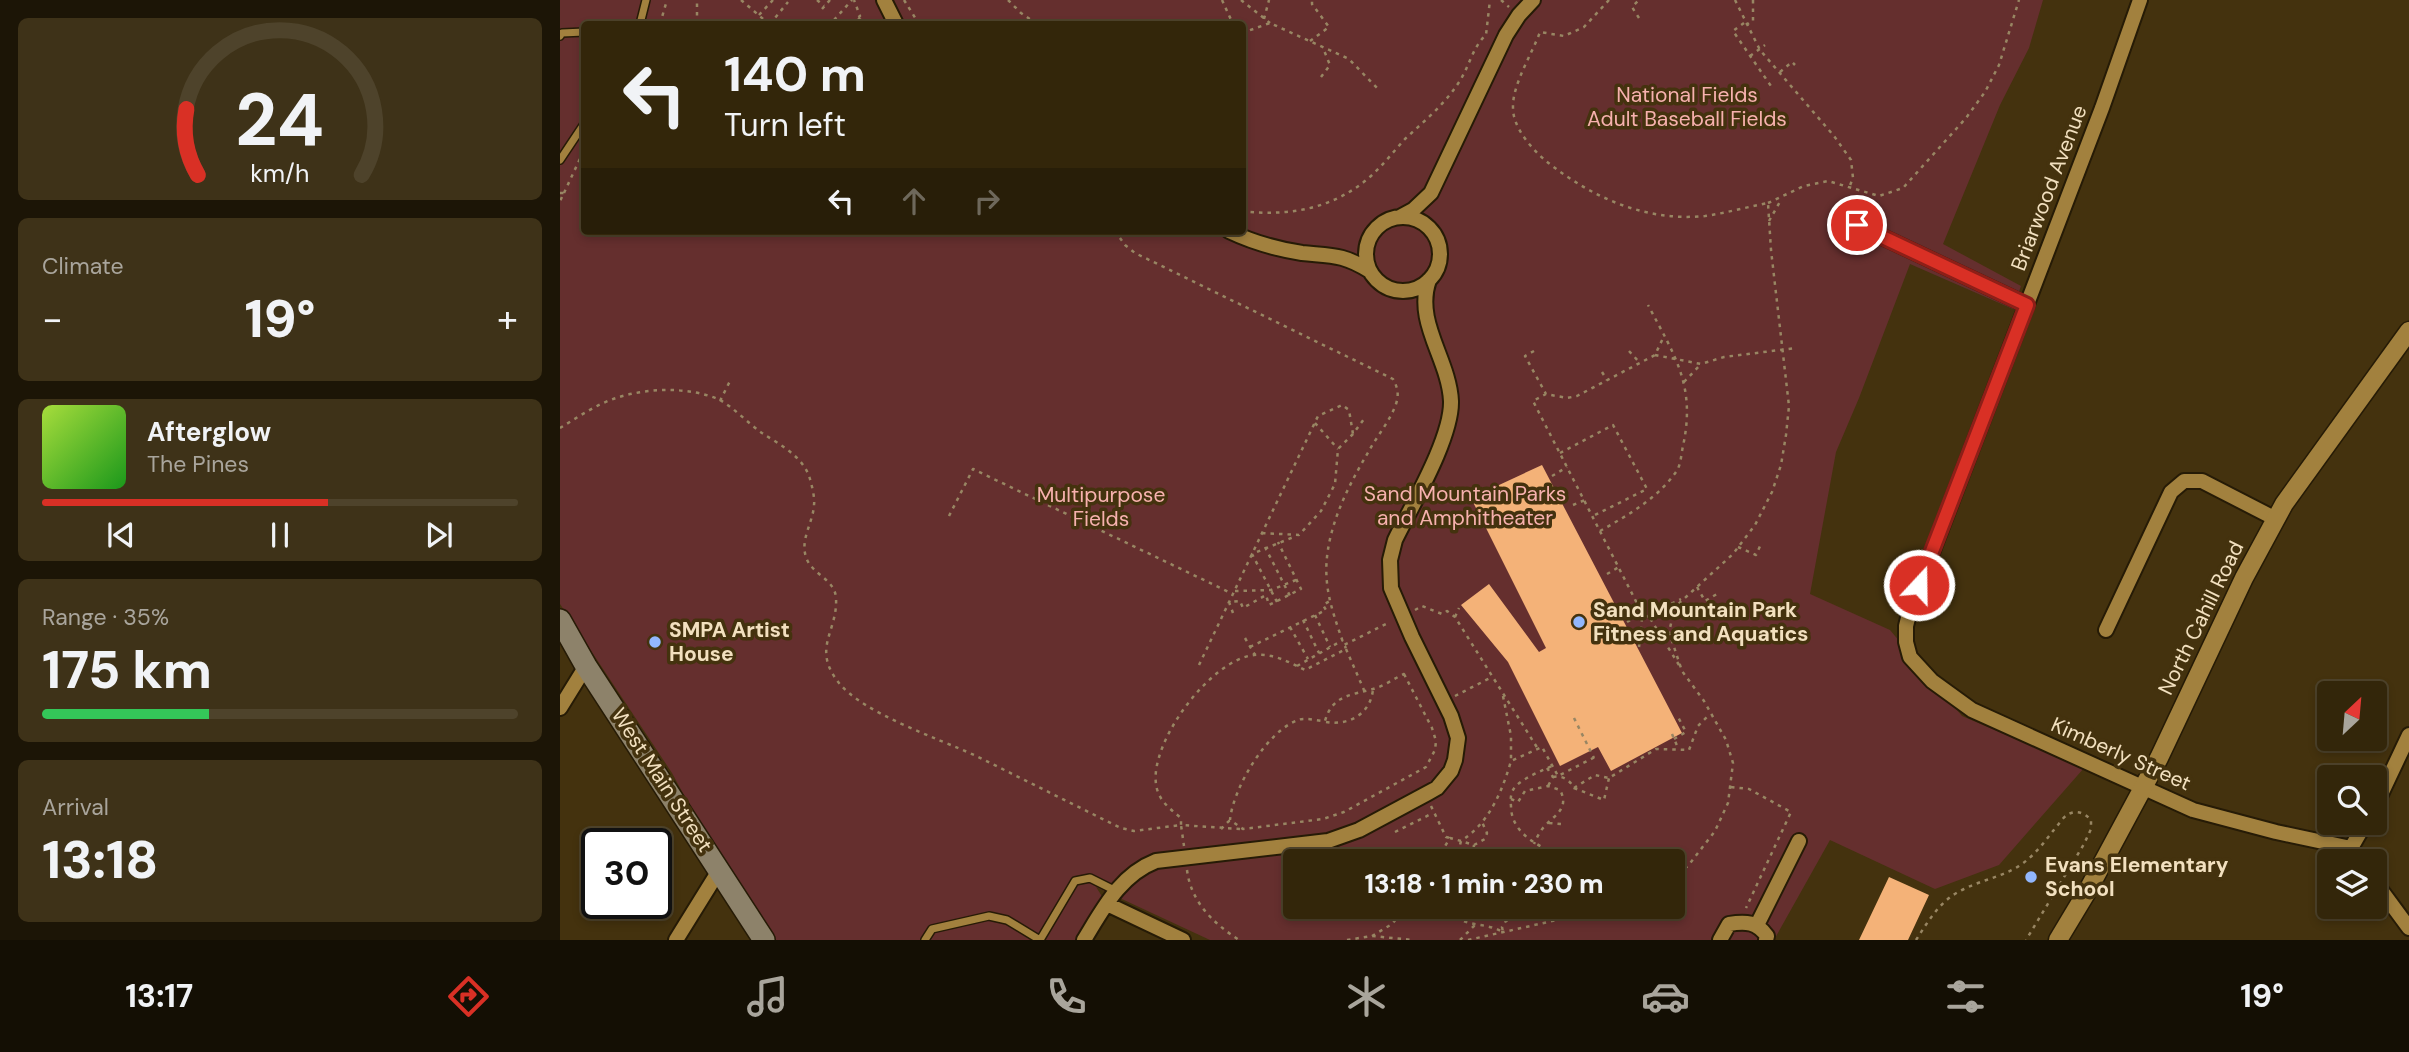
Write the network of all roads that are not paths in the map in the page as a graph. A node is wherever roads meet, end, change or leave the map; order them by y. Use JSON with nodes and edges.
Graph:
{"nodes":[{"id":1,"x":646,"y":0,"type":"edge"},
{"id":2,"x":884,"y":0,"type":"edge"},
{"id":3,"x":1533,"y":0,"type":"edge"},
{"id":4,"x":2140,"y":0,"type":"edge"},
{"id":5,"x":641,"y":21,"type":"edge"},
{"id":6,"x":894,"y":21,"type":"edge"},
{"id":7,"x":581,"y":32,"type":"edge"},
{"id":8,"x":560,"y":36,"type":"edge"},
{"id":9,"x":581,"y":128,"type":"edge"},
{"id":10,"x":560,"y":160,"type":"edge"},
{"id":11,"x":1431,"y":193,"type":"junction"},
{"id":12,"x":1400,"y":217,"type":"junction"},
{"id":13,"x":1857,"y":225,"type":"dead end"},
{"id":14,"x":1433,"y":232,"type":"junction"},
{"id":15,"x":1238,"y":235,"type":"edge"},
{"id":16,"x":1368,"y":239,"type":"junction"},
{"id":17,"x":1334,"y":255,"type":"junction"},
{"id":18,"x":1370,"y":271,"type":"junction"},
{"id":19,"x":1429,"y":281,"type":"junction"},
{"id":20,"x":1399,"y":291,"type":"junction"},
{"id":21,"x":2027,"y":305,"type":"junction"},
{"id":22,"x":1426,"y":317,"type":"junction"},
{"id":23,"x":2409,"y":331,"type":"edge"},
{"id":24,"x":2276,"y":519,"type":"junction"},
{"id":25,"x":561,"y":623,"type":"edge"},
{"id":26,"x":1906,"y":626,"type":"joint"},
{"id":27,"x":2106,"y":630,"type":"dead end"},
{"id":28,"x":586,"y":666,"type":"junction"},
{"id":29,"x":560,"y":708,"type":"edge"},
{"id":30,"x":2409,"y":735,"type":"edge"},
{"id":31,"x":2387,"y":782,"type":"edge"},
{"id":32,"x":2143,"y":788,"type":"junction"},
{"id":33,"x":2358,"y":835,"type":"edge"},
{"id":34,"x":1800,"y":841,"type":"dead end"},
{"id":35,"x":2351,"y":848,"type":"joint"},
{"id":36,"x":720,"y":869,"type":"junction"},
{"id":37,"x":1116,"y":892,"type":"junction"},
{"id":38,"x":2387,"y":898,"type":"edge"},
{"id":39,"x":1107,"y":904,"type":"junction"},
{"id":40,"x":1757,"y":925,"type":"junction"},
{"id":41,"x":2409,"y":929,"type":"edge"},
{"id":42,"x":676,"y":940,"type":"edge"},
{"id":43,"x":764,"y":940,"type":"edge"},
{"id":44,"x":925,"y":940,"type":"edge"},
{"id":45,"x":1040,"y":940,"type":"edge"},
{"id":46,"x":1084,"y":940,"type":"edge"},
{"id":47,"x":1183,"y":940,"type":"edge"},
{"id":48,"x":1720,"y":940,"type":"edge"},
{"id":49,"x":1766,"y":940,"type":"edge"},
{"id":50,"x":2058,"y":940,"type":"edge"}],
"edges":[{"from":1,"to":5,"type":"lane"},
{"from":2,"to":6,"type":"street"},
{"from":3,"to":11,"type":"street"},
{"from":4,"to":21,"type":"street","name":"Briarwood Avenue"},
{"from":7,"to":8,"type":"lane"},
{"from":9,"to":10,"type":"lane"},
{"from":11,"to":12,"type":"street"},
{"from":11,"to":14,"type":"street"},
{"from":12,"to":14,"type":"street"},
{"from":12,"to":16,"type":"street"},
{"from":13,"to":21,"type":"street"},
{"from":14,"to":19,"type":"street"},
{"from":15,"to":17,"type":"street"},
{"from":16,"to":17,"type":"street"},
{"from":16,"to":18,"type":"street"},
{"from":17,"to":18,"type":"street"},
{"from":18,"to":20,"type":"street"},
{"from":19,"to":20,"type":"street"},
{"from":19,"to":22,"type":"street"},
{"from":20,"to":22,"type":"street"},
{"from":21,"to":26,"type":"street","name":"Briarwood Avenue"},
{"from":22,"to":37,"type":"street"},
{"from":23,"to":24,"type":"street","name":"North Cahill Road"},
{"from":24,"to":27,"type":"street"},
{"from":24,"to":32,"type":"street","name":"North Cahill Road"},
{"from":25,"to":28,"type":"main road","name":"West Main Street"},
{"from":26,"to":32,"type":"street","name":"Kimberly Street"},
{"from":28,"to":29,"type":"street"},
{"from":28,"to":36,"type":"main road","name":"West Main Street"},
{"from":30,"to":31,"type":"street"},
{"from":32,"to":35,"type":"street","name":"Kimberly Street"},
{"from":32,"to":50,"type":"street","name":"North Cahill Road"},
{"from":33,"to":35,"type":"street"},
{"from":34,"to":40,"type":"street"},
{"from":36,"to":42,"type":"street"},
{"from":36,"to":43,"type":"main road","name":"West Main Street"},
{"from":37,"to":39,"type":"street"},
{"from":37,"to":45,"type":"lane"},
{"from":38,"to":41,"type":"street"},
{"from":39,"to":46,"type":"street"},
{"from":39,"to":47,"type":"street"},
{"from":40,"to":48,"type":"street"},
{"from":40,"to":49,"type":"street"},
{"from":44,"to":45,"type":"lane"}]}
